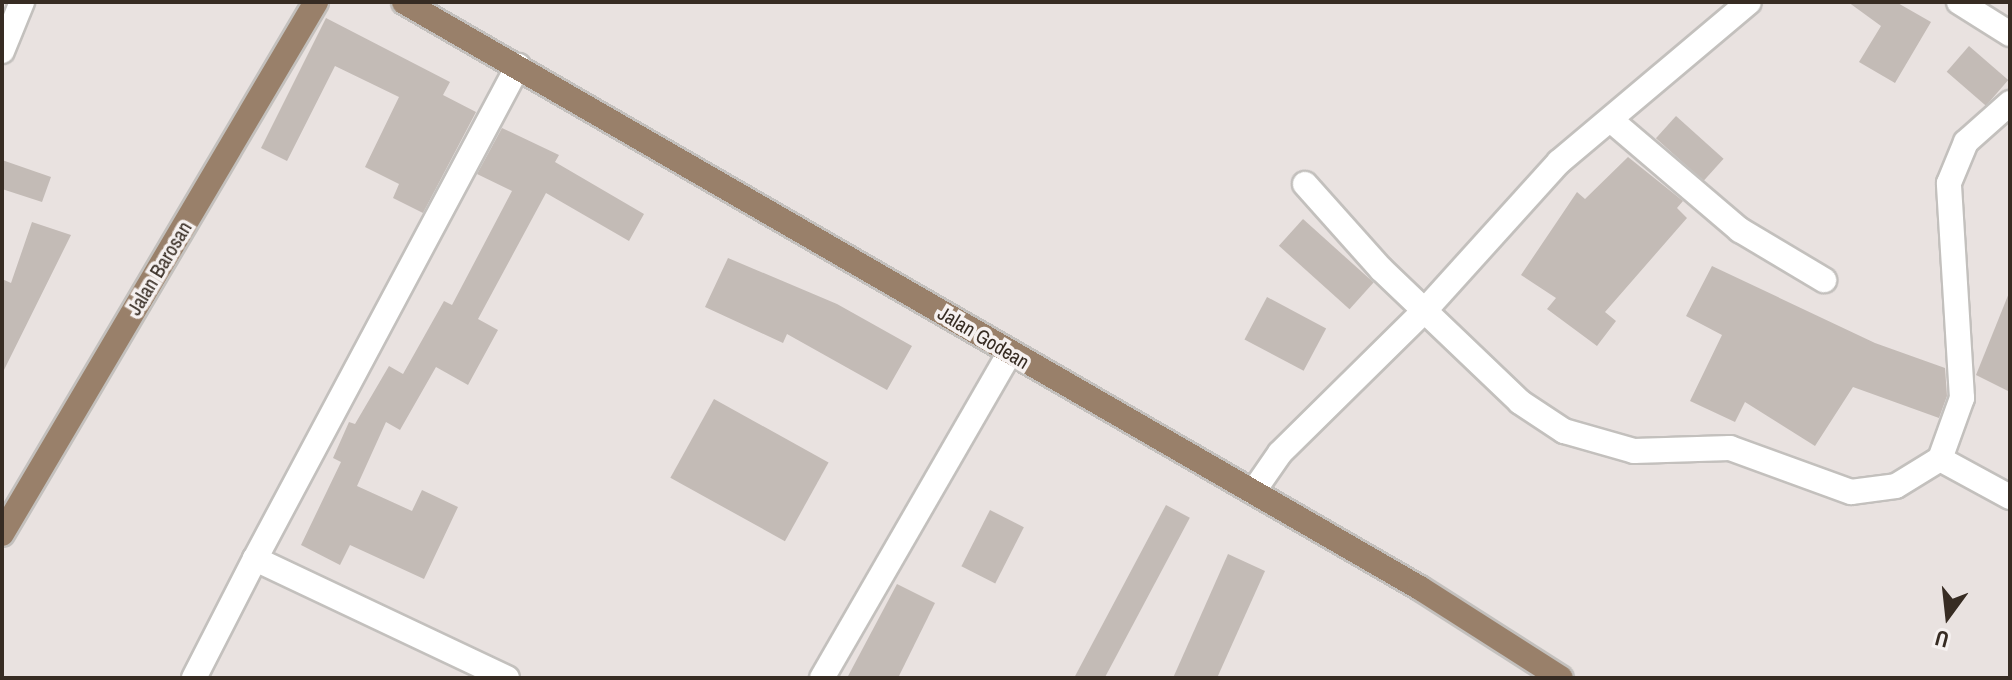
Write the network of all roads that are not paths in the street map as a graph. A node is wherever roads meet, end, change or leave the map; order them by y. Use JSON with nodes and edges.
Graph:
{"nodes":[{"id":1,"x":22,"y":2,"type":"edge"},
{"id":2,"x":316,"y":2,"type":"edge"},
{"id":3,"x":404,"y":2,"type":"edge"},
{"id":4,"x":1749,"y":2,"type":"edge"},
{"id":5,"x":1959,"y":2,"type":"edge"},
{"id":6,"x":2010,"y":34,"type":"edge"},
{"id":7,"x":2,"y":51,"type":"edge"},
{"id":8,"x":518,"y":66,"type":"junction"},
{"id":9,"x":2010,"y":103,"type":"edge"},
{"id":10,"x":1613,"y":122,"type":"junction"},
{"id":11,"x":1305,"y":184,"type":"dead end"},
{"id":12,"x":1824,"y":280,"type":"dead end"},
{"id":13,"x":1427,"y":308,"type":"junction"},
{"id":14,"x":1010,"y":352,"type":"junction"},
{"id":15,"x":1940,"y":459,"type":"junction"},
{"id":16,"x":1253,"y":492,"type":"junction"},
{"id":17,"x":2010,"y":497,"type":"edge"},
{"id":18,"x":2,"y":534,"type":"edge"},
{"id":19,"x":255,"y":559,"type":"junction"},
{"id":20,"x":194,"y":678,"type":"edge"},
{"id":21,"x":507,"y":678,"type":"edge"},
{"id":22,"x":822,"y":678,"type":"edge"},
{"id":23,"x":1561,"y":678,"type":"edge"}],
"edges":[{"from":1,"to":7,"type":"street"},
{"from":2,"to":18,"type":"main road","name":"Jalan Barosan"},
{"from":3,"to":8,"type":"main road","name":"Jalan Godean"},
{"from":4,"to":10,"type":"street"},
{"from":5,"to":6,"type":"street"},
{"from":8,"to":14,"type":"main road","name":"Jalan Godean"},
{"from":8,"to":19,"type":"street"},
{"from":9,"to":15,"type":"street"},
{"from":10,"to":12,"type":"street"},
{"from":10,"to":13,"type":"street"},
{"from":11,"to":13,"type":"street"},
{"from":13,"to":15,"type":"street"},
{"from":13,"to":16,"type":"street"},
{"from":14,"to":16,"type":"main road","name":"Jalan Godean"},
{"from":14,"to":22,"type":"street"},
{"from":15,"to":17,"type":"street"},
{"from":16,"to":23,"type":"main road","name":"Jalan Godean"},
{"from":19,"to":20,"type":"street"},
{"from":19,"to":21,"type":"street"}]}
